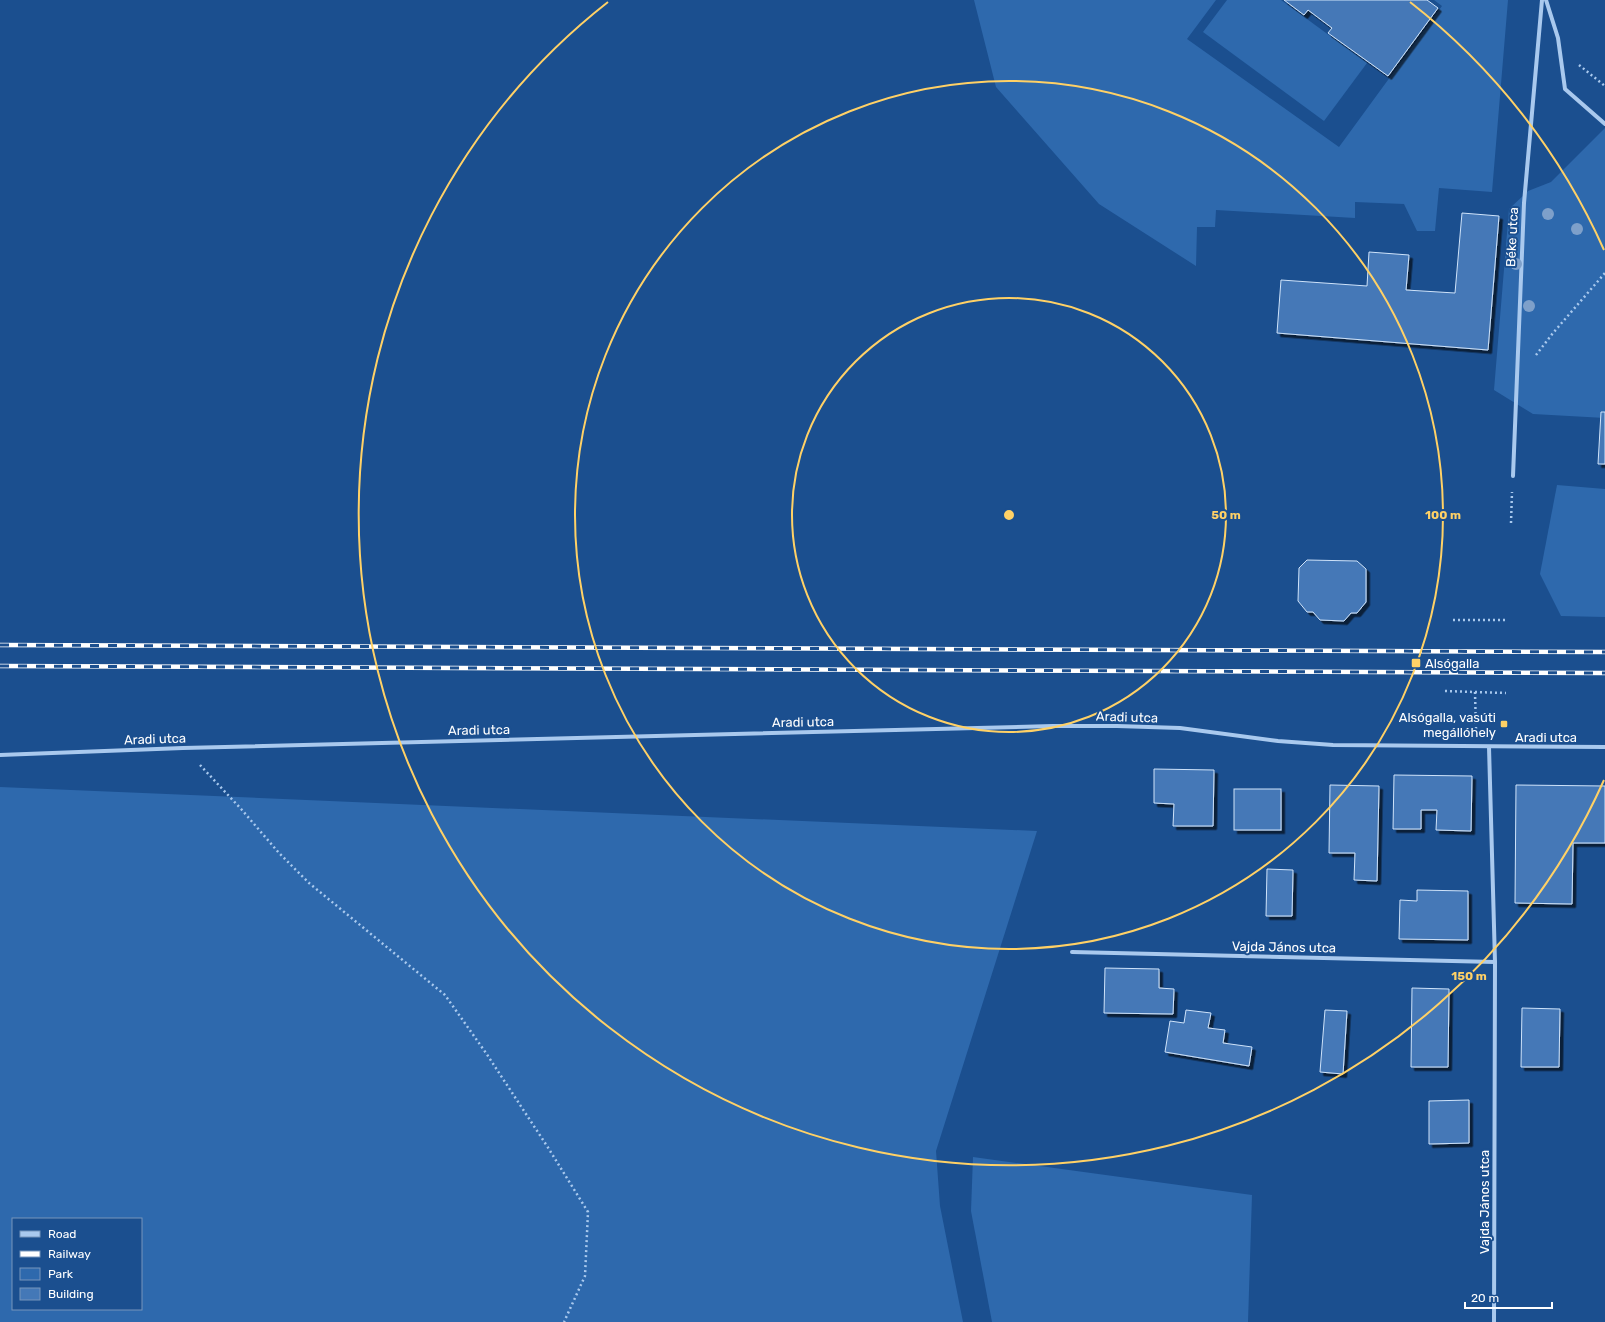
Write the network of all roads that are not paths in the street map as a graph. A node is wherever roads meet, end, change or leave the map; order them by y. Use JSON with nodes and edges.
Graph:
{"nodes":[{"id":1,"x":1542,"y":0,"type":"edge"},
{"id":2,"x":1546,"y":0,"type":"edge"},
{"id":3,"x":1605,"y":124,"type":"edge"},
{"id":4,"x":1513,"y":476,"type":"road end"},
{"id":5,"x":1489,"y":747,"type":"junction"},
{"id":6,"x":1605,"y":747,"type":"edge"},
{"id":7,"x":0,"y":755,"type":"edge"},
{"id":8,"x":1072,"y":952,"type":"dead end"},
{"id":9,"x":1495,"y":962,"type":"junction"},
{"id":10,"x":1494,"y":1322,"type":"edge"}],
"edges":[{"from":1,"to":4,"type":"street","name":"Béke utca"},
{"from":2,"to":3,"type":"street"},
{"from":5,"to":6,"type":"street","name":"Aradi utca"},
{"from":5,"to":7,"type":"street","name":"Aradi utca"},
{"from":5,"to":9,"type":"street","name":"Vajda János utca"},
{"from":8,"to":9,"type":"street","name":"Vajda János utca"},
{"from":9,"to":10,"type":"street","name":"Vajda János utca"}]}
